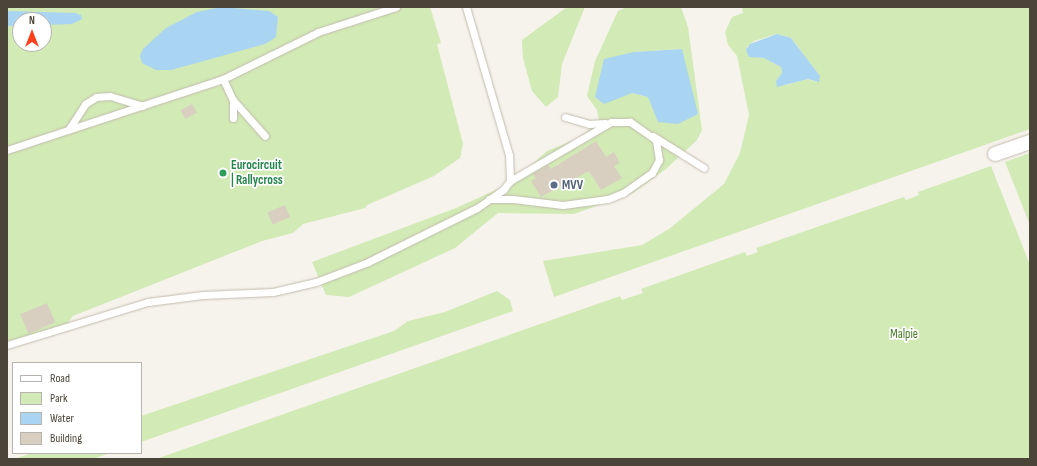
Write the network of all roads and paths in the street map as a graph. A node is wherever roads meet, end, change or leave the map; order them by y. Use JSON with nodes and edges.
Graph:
{"nodes":[{"id":1,"x":396,"y":7,"type":"edge"},
{"id":2,"x":466,"y":7,"type":"edge"},
{"id":3,"x":223,"y":79,"type":"junction"},
{"id":4,"x":233,"y":100,"type":"junction"},
{"id":5,"x":144,"y":106,"type":"junction"},
{"id":6,"x":565,"y":117,"type":"dead end"},
{"id":7,"x":233,"y":118,"type":"dead end"},
{"id":8,"x":607,"y":123,"type":"junction"},
{"id":9,"x":66,"y":131,"type":"junction"},
{"id":10,"x":265,"y":136,"type":"dead end"},
{"id":11,"x":653,"y":136,"type":"junction"},
{"id":12,"x":1030,"y":142,"type":"edge"},
{"id":13,"x":7,"y":150,"type":"edge"},
{"id":14,"x":995,"y":154,"type":"dead end"},
{"id":15,"x":704,"y":168,"type":"dead end"},
{"id":16,"x":510,"y":181,"type":"junction"},
{"id":17,"x":489,"y":199,"type":"junction"},
{"id":18,"x":7,"y":345,"type":"edge"}],
"edges":[{"from":1,"to":3,"type":"lane"},
{"from":2,"to":16,"type":"lane"},
{"from":3,"to":4,"type":"lane"},
{"from":3,"to":5,"type":"lane"},
{"from":4,"to":7,"type":"lane"},
{"from":4,"to":10,"type":"lane"},
{"from":5,"to":9,"type":"lane"},
{"from":5,"to":9,"type":"lane"},
{"from":6,"to":8,"type":"lane"},
{"from":8,"to":11,"type":"lane"},
{"from":8,"to":16,"type":"lane"},
{"from":9,"to":13,"type":"lane"},
{"from":11,"to":15,"type":"lane"},
{"from":11,"to":17,"type":"lane"},
{"from":12,"to":14,"type":"street"},
{"from":16,"to":17,"type":"lane"},
{"from":17,"to":18,"type":"lane"}]}
